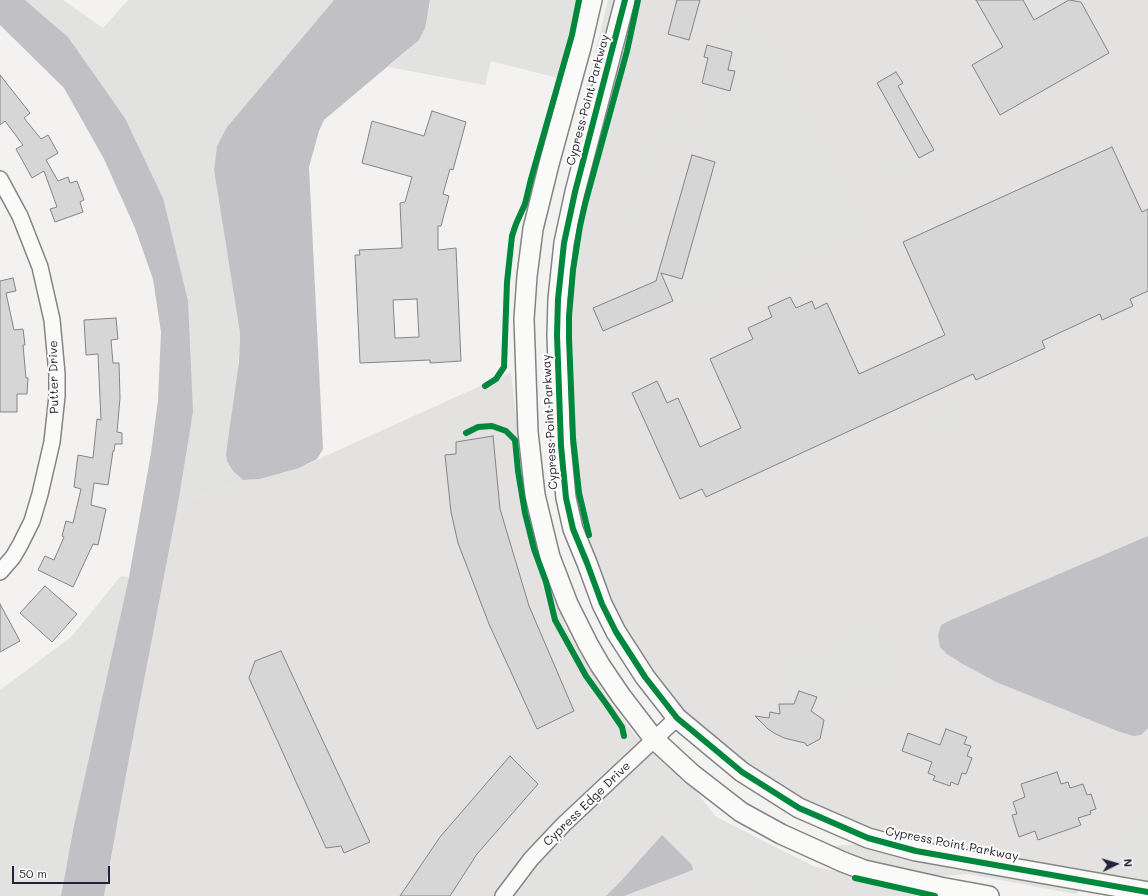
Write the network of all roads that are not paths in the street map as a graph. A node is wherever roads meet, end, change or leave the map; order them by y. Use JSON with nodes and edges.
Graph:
{"nodes":[{"id":1,"x":592,"y":0,"type":"edge"},
{"id":2,"x":625,"y":0,"type":"edge"},
{"id":3,"x":0,"y":180,"type":"edge"},
{"id":4,"x":0,"y":572,"type":"edge"},
{"id":5,"x":677,"y":718,"type":"junction"},
{"id":6,"x":654,"y":739,"type":"junction"},
{"id":7,"x":1107,"y":891,"type":"edge"},
{"id":8,"x":1148,"y":892,"type":"edge"},
{"id":9,"x":503,"y":896,"type":"edge"},
{"id":10,"x":989,"y":896,"type":"edge"}],
"edges":[{"from":1,"to":6,"type":"street","name":"Cypress Point Parkway"},
{"from":2,"to":5,"type":"street","name":"Cypress Point Parkway"},
{"from":3,"to":4,"type":"street","name":"Putter Drive"},
{"from":5,"to":6,"type":"street","name":"Cypress Edge Drive"},
{"from":5,"to":7,"type":"street","name":"Cypress Point Parkway"},
{"from":6,"to":9,"type":"street","name":"Cypress Edge Drive"},
{"from":6,"to":10,"type":"street","name":"Cypress Point Parkway"},
{"from":7,"to":8,"type":"street","name":"Cypress Point Parkway"}]}
